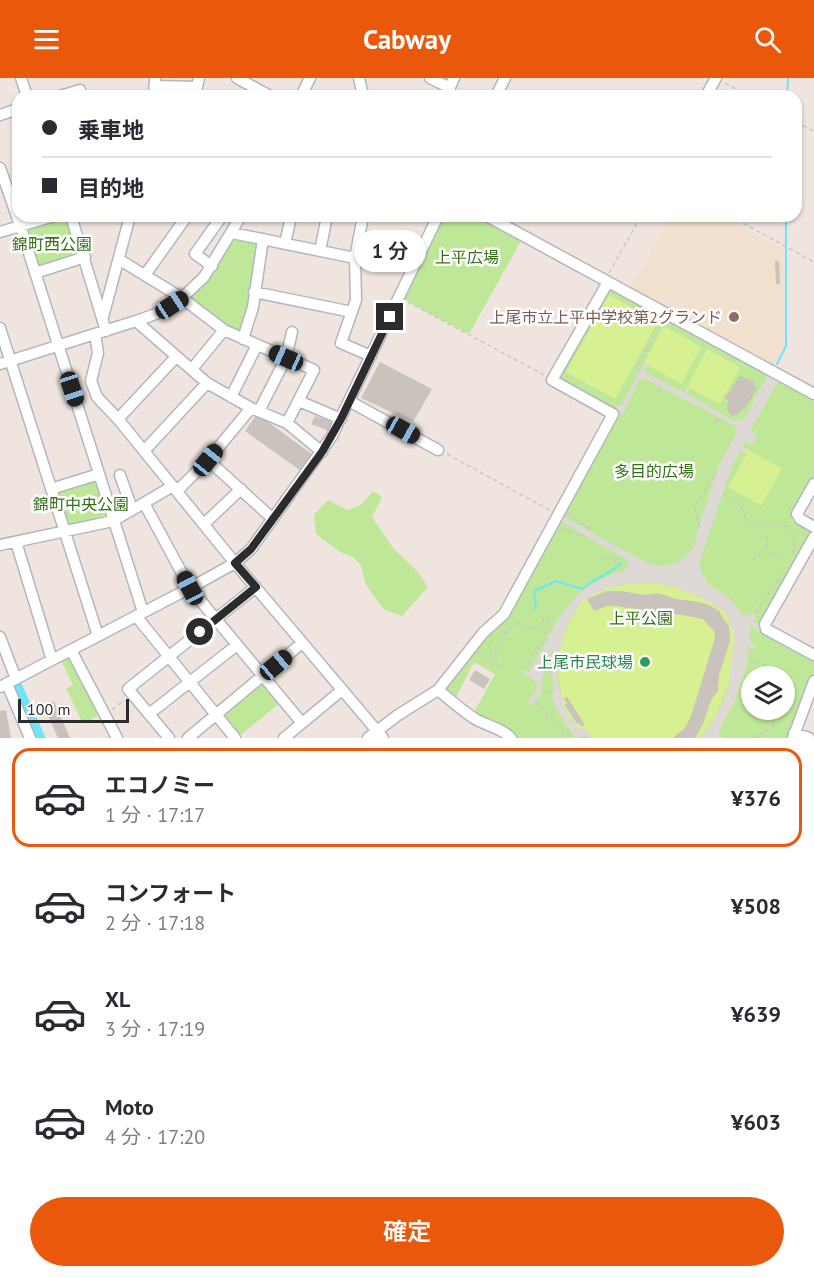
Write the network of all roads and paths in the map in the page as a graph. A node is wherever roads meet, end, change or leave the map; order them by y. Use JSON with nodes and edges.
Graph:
{"nodes":[{"id":1,"x":237,"y":78,"type":"edge"},
{"id":2,"x":430,"y":78,"type":"edge"},
{"id":3,"x":716,"y":78,"type":"edge"},
{"id":4,"x":155,"y":87,"type":"edge"},
{"id":5,"x":197,"y":87,"type":"edge"},
{"id":6,"x":450,"y":87,"type":"edge"},
{"id":7,"x":250,"y":90,"type":"edge"},
{"id":8,"x":738,"y":90,"type":"edge"},
{"id":9,"x":0,"y":168,"type":"edge"},
{"id":10,"x":12,"y":202,"type":"edge"},
{"id":11,"x":19,"y":222,"type":"edge"},
{"id":12,"x":31,"y":222,"type":"edge"},
{"id":13,"x":73,"y":222,"type":"edge"},
{"id":14,"x":129,"y":222,"type":"edge"},
{"id":15,"x":183,"y":222,"type":"edge"},
{"id":16,"x":218,"y":222,"type":"edge"},
{"id":17,"x":238,"y":222,"type":"edge"},
{"id":18,"x":290,"y":222,"type":"edge"},
{"id":19,"x":326,"y":222,"type":"edge"},
{"id":20,"x":362,"y":222,"type":"edge"},
{"id":21,"x":435,"y":222,"type":"edge"},
{"id":22,"x":498,"y":222,"type":"edge"},
{"id":23,"x":637,"y":222,"type":"edge"},
{"id":24,"x":741,"y":222,"type":"edge"},
{"id":25,"x":20,"y":225,"type":"junction"},
{"id":26,"x":0,"y":232,"type":"edge"},
{"id":27,"x":232,"y":233,"type":"junction"},
{"id":28,"x":359,"y":239,"type":"junction"},
{"id":29,"x":263,"y":240,"type":"junction"},
{"id":30,"x":285,"y":244,"type":"junction"},
{"id":31,"x":320,"y":251,"type":"junction"},
{"id":32,"x":85,"y":257,"type":"junction"},
{"id":33,"x":419,"y":257,"type":"junction"},
{"id":34,"x":355,"y":258,"type":"junction"},
{"id":35,"x":120,"y":260,"type":"junction"},
{"id":36,"x":814,"y":262,"type":"edge"},
{"id":37,"x":212,"y":266,"type":"junction"},
{"id":38,"x":35,"y":273,"type":"junction"},
{"id":39,"x":145,"y":275,"type":"junction"},
{"id":40,"x":607,"y":282,"type":"junction"},
{"id":41,"x":254,"y":292,"type":"junction"},
{"id":42,"x":399,"y":297,"type":"junction"},
{"id":43,"x":182,"y":298,"type":"junction"},
{"id":44,"x":352,"y":312,"type":"junction"},
{"id":45,"x":103,"y":319,"type":"junction"},
{"id":46,"x":136,"y":321,"type":"junction"},
{"id":47,"x":0,"y":328,"type":"edge"},
{"id":48,"x":224,"y":330,"type":"junction"},
{"id":49,"x":106,"y":331,"type":"junction"},
{"id":50,"x":292,"y":332,"type":"dead end"},
{"id":51,"x":656,"y":333,"type":"dead end"},
{"id":52,"x":95,"y":334,"type":"junction"},
{"id":53,"x":243,"y":339,"type":"junction"},
{"id":54,"x":257,"y":345,"type":"junction"},
{"id":55,"x":58,"y":346,"type":"junction"},
{"id":56,"x":371,"y":356,"type":"junction"},
{"id":57,"x":176,"y":357,"type":"junction"},
{"id":58,"x":286,"y":358,"type":"junction"},
{"id":59,"x":5,"y":363,"type":"edge"},
{"id":60,"x":192,"y":369,"type":"junction"},
{"id":61,"x":640,"y":370,"type":"dead end"},
{"id":62,"x":552,"y":380,"type":"junction"},
{"id":63,"x":207,"y":383,"type":"junction"},
{"id":64,"x":660,"y":387,"type":"dead end"},
{"id":65,"x":658,"y":392,"type":"dead end"},
{"id":66,"x":814,"y":394,"type":"edge"},
{"id":67,"x":231,"y":397,"type":"junction"},
{"id":68,"x":299,"y":401,"type":"junction"},
{"id":69,"x":349,"y":401,"type":"junction"},
{"id":70,"x":255,"y":409,"type":"junction"},
{"id":71,"x":719,"y":418,"type":"dead end"},
{"id":72,"x":118,"y":419,"type":"junction"},
{"id":73,"x":341,"y":419,"type":"junction"},
{"id":74,"x":287,"y":423,"type":"junction"},
{"id":75,"x":716,"y":423,"type":"dead end"},
{"id":76,"x":438,"y":450,"type":"joint"},
{"id":77,"x":144,"y":451,"type":"junction"},
{"id":78,"x":322,"y":452,"type":"junction"},
{"id":79,"x":208,"y":460,"type":"junction"},
{"id":80,"x":717,"y":472,"type":"dead end"},
{"id":81,"x":99,"y":474,"type":"junction"},
{"id":82,"x":120,"y":475,"type":"dead end"},
{"id":83,"x":814,"y":484,"type":"edge"},
{"id":84,"x":175,"y":488,"type":"junction"},
{"id":85,"x":51,"y":489,"type":"junction"},
{"id":86,"x":241,"y":489,"type":"junction"},
{"id":87,"x":723,"y":494,"type":"dead end"},
{"id":88,"x":144,"y":502,"type":"junction"},
{"id":89,"x":132,"y":509,"type":"junction"},
{"id":90,"x":558,"y":515,"type":"junction"},
{"id":91,"x":273,"y":519,"type":"junction"},
{"id":92,"x":113,"y":521,"type":"junction"},
{"id":93,"x":593,"y":521,"type":"dead end"},
{"id":94,"x":204,"y":524,"type":"junction"},
{"id":95,"x":700,"y":526,"type":"dead end"},
{"id":96,"x":814,"y":527,"type":"edge"},
{"id":97,"x":588,"y":530,"type":"dead end"},
{"id":98,"x":64,"y":531,"type":"junction"},
{"id":99,"x":767,"y":534,"type":"dead end"},
{"id":100,"x":814,"y":537,"type":"edge"},
{"id":101,"x":16,"y":542,"type":"junction"},
{"id":102,"x":0,"y":545,"type":"edge"},
{"id":103,"x":766,"y":548,"type":"dead end"},
{"id":104,"x":764,"y":552,"type":"dead end"},
{"id":105,"x":769,"y":552,"type":"dead end"},
{"id":106,"x":783,"y":555,"type":"dead end"},
{"id":107,"x":622,"y":557,"type":"dead end"},
{"id":108,"x":603,"y":559,"type":"dead end"},
{"id":109,"x":791,"y":559,"type":"dead end"},
{"id":110,"x":752,"y":560,"type":"dead end"},
{"id":111,"x":235,"y":563,"type":"junction"},
{"id":112,"x":786,"y":567,"type":"dead end"},
{"id":113,"x":256,"y":587,"type":"junction"},
{"id":114,"x":190,"y":588,"type":"junction"},
{"id":115,"x":139,"y":614,"type":"junction"},
{"id":116,"x":755,"y":614,"type":"dead end"},
{"id":117,"x":216,"y":619,"type":"junction"},
{"id":118,"x":98,"y":636,"type":"junction"},
{"id":119,"x":0,"y":637,"type":"edge"},
{"id":120,"x":546,"y":641,"type":"dead end"},
{"id":121,"x":485,"y":642,"type":"dead end"},
{"id":122,"x":302,"y":643,"type":"junction"},
{"id":123,"x":237,"y":645,"type":"junction"},
{"id":124,"x":544,"y":645,"type":"dead end"},
{"id":125,"x":71,"y":650,"type":"junction"},
{"id":126,"x":169,"y":656,"type":"junction"},
{"id":127,"x":814,"y":656,"type":"edge"},
{"id":128,"x":51,"y":660,"type":"junction"},
{"id":129,"x":489,"y":660,"type":"dead end"},
{"id":130,"x":748,"y":661,"type":"dead end"},
{"id":131,"x":768,"y":662,"type":"dead end"},
{"id":132,"x":496,"y":664,"type":"dead end"},
{"id":133,"x":765,"y":666,"type":"joint"},
{"id":134,"x":524,"y":670,"type":"dead end"},
{"id":135,"x":262,"y":676,"type":"junction"},
{"id":136,"x":814,"y":681,"type":"edge"},
{"id":137,"x":190,"y":682,"type":"junction"},
{"id":138,"x":8,"y":683,"type":"edge"},
{"id":139,"x":342,"y":690,"type":"junction"},
{"id":140,"x":438,"y":690,"type":"junction"},
{"id":141,"x":542,"y":691,"type":"dead end"},
{"id":142,"x":132,"y":693,"type":"junction"},
{"id":143,"x":553,"y":693,"type":"dead end"},
{"id":144,"x":535,"y":701,"type":"dead end"},
{"id":145,"x":149,"y":714,"type":"junction"},
{"id":146,"x":216,"y":715,"type":"junction"},
{"id":147,"x":105,"y":716,"type":"junction"},
{"id":148,"x":775,"y":720,"type":"edge"},
{"id":149,"x":302,"y":723,"type":"junction"},
{"id":150,"x":495,"y":729,"type":"junction"},
{"id":151,"x":794,"y":735,"type":"edge"},
{"id":152,"x":376,"y":736,"type":"edge"},
{"id":153,"x":30,"y":738,"type":"edge"},
{"id":154,"x":117,"y":738,"type":"edge"},
{"id":155,"x":169,"y":738,"type":"edge"},
{"id":156,"x":188,"y":738,"type":"edge"},
{"id":157,"x":235,"y":738,"type":"edge"},
{"id":158,"x":284,"y":738,"type":"edge"},
{"id":159,"x":485,"y":738,"type":"edge"},
{"id":160,"x":511,"y":738,"type":"edge"},
{"id":161,"x":572,"y":738,"type":"edge"},
{"id":162,"x":752,"y":738,"type":"edge"},
{"id":163,"x":809,"y":738,"type":"edge"}],
"edges":[{"from":1,"to":7,"type":"street"},
{"from":2,"to":6,"type":"street"},
{"from":3,"to":8,"type":"path"},
{"from":4,"to":5,"type":"street"},
{"from":9,"to":10,"type":"street"},
{"from":11,"to":25,"type":"street"},
{"from":12,"to":25,"type":"street"},
{"from":13,"to":32,"type":"street"},
{"from":14,"to":35,"type":"street"},
{"from":15,"to":39,"type":"street"},
{"from":16,"to":37,"type":"street"},
{"from":17,"to":27,"type":"street"},
{"from":18,"to":30,"type":"street"},
{"from":19,"to":31,"type":"street"},
{"from":20,"to":28,"type":"street"},
{"from":21,"to":33,"type":"street"},
{"from":22,"to":40,"type":"street"},
{"from":23,"to":40,"type":"path"},
{"from":24,"to":36,"type":"path"},
{"from":25,"to":26,"type":"street"},
{"from":25,"to":38,"type":"street"},
{"from":27,"to":29,"type":"street"},
{"from":27,"to":37,"type":"street"},
{"from":28,"to":33,"type":"street"},
{"from":28,"to":34,"type":"street"},
{"from":29,"to":30,"type":"street"},
{"from":29,"to":41,"type":"street"},
{"from":30,"to":31,"type":"street"},
{"from":31,"to":34,"type":"street"},
{"from":32,"to":38,"type":"street"},
{"from":32,"to":45,"type":"street"},
{"from":33,"to":42,"type":"street"},
{"from":34,"to":44,"type":"street"},
{"from":35,"to":39,"type":"street"},
{"from":35,"to":45,"type":"street"},
{"from":37,"to":43,"type":"street"},
{"from":38,"to":55,"type":"street"},
{"from":39,"to":43,"type":"street"},
{"from":40,"to":62,"type":"street"},
{"from":40,"to":66,"type":"street"},
{"from":41,"to":44,"type":"street"},
{"from":41,"to":53,"type":"street"},
{"from":42,"to":56,"type":"street"},
{"from":42,"to":62,"type":"path"},
{"from":43,"to":46,"type":"street"},
{"from":43,"to":48,"type":"street"},
{"from":44,"to":56,"type":"street"},
{"from":45,"to":49,"type":"street"},
{"from":46,"to":49,"type":"street"},
{"from":46,"to":57,"type":"street"},
{"from":47,"to":59,"type":"street"},
{"from":48,"to":53,"type":"street"},
{"from":48,"to":60,"type":"street"},
{"from":49,"to":52,"type":"street"},
{"from":50,"to":58,"type":"street"},
{"from":51,"to":61,"type":"path"},
{"from":52,"to":55,"type":"street"},
{"from":52,"to":72,"type":"street"},
{"from":53,"to":54,"type":"street"},
{"from":54,"to":58,"type":"street"},
{"from":54,"to":67,"type":"street"},
{"from":55,"to":59,"type":"street"},
{"from":55,"to":81,"type":"street"},
{"from":56,"to":69,"type":"street"},
{"from":57,"to":60,"type":"street"},
{"from":57,"to":72,"type":"street"},
{"from":58,"to":68,"type":"street"},
{"from":58,"to":70,"type":"street"},
{"from":59,"to":85,"type":"street"},
{"from":60,"to":63,"type":"street"},
{"from":62,"to":90,"type":"street"},
{"from":63,"to":67,"type":"street"},
{"from":63,"to":77,"type":"street"},
{"from":64,"to":65,"type":"path"},
{"from":67,"to":70,"type":"street"},
{"from":68,"to":73,"type":"street"},
{"from":68,"to":74,"type":"street"},
{"from":69,"to":73,"type":"street"},
{"from":69,"to":76,"type":"street"},
{"from":70,"to":74,"type":"street"},
{"from":70,"to":79,"type":"street"},
{"from":71,"to":75,"type":"path"},
{"from":72,"to":77,"type":"street"},
{"from":73,"to":78,"type":"street"},
{"from":74,"to":78,"type":"street"},
{"from":76,"to":90,"type":"path"},
{"from":77,"to":84,"type":"street"},
{"from":78,"to":91,"type":"street"},
{"from":79,"to":84,"type":"street"},
{"from":79,"to":86,"type":"street"},
{"from":80,"to":95,"type":"path"},
{"from":81,"to":85,"type":"street"},
{"from":81,"to":92,"type":"street"},
{"from":82,"to":89,"type":"street"},
{"from":83,"to":96,"type":"street"},
{"from":84,"to":88,"type":"street"},
{"from":84,"to":94,"type":"street"},
{"from":85,"to":98,"type":"street"},
{"from":86,"to":91,"type":"street"},
{"from":86,"to":94,"type":"street"},
{"from":87,"to":109,"type":"path"},
{"from":88,"to":89,"type":"street"},
{"from":88,"to":114,"type":"street"},
{"from":89,"to":92,"type":"street"},
{"from":90,"to":140,"type":"street"},
{"from":91,"to":111,"type":"street"},
{"from":92,"to":98,"type":"street"},
{"from":92,"to":115,"type":"street"},
{"from":93,"to":97,"type":"path"},
{"from":94,"to":111,"type":"street"},
{"from":98,"to":101,"type":"street"},
{"from":98,"to":118,"type":"street"},
{"from":99,"to":103,"type":"path"},
{"from":100,"to":127,"type":"street"},
{"from":101,"to":102,"type":"street"},
{"from":101,"to":128,"type":"street"},
{"from":104,"to":110,"type":"path"},
{"from":105,"to":106,"type":"path"},
{"from":107,"to":108,"type":"path"},
{"from":111,"to":113,"type":"street"},
{"from":111,"to":114,"type":"street"},
{"from":112,"to":116,"type":"path"},
{"from":113,"to":117,"type":"street"},
{"from":113,"to":122,"type":"street"},
{"from":114,"to":115,"type":"street"},
{"from":114,"to":117,"type":"street"},
{"from":115,"to":118,"type":"street"},
{"from":115,"to":126,"type":"street"},
{"from":117,"to":123,"type":"street"},
{"from":117,"to":126,"type":"street"},
{"from":118,"to":125,"type":"street"},
{"from":119,"to":138,"type":"street"},
{"from":120,"to":132,"type":"path"},
{"from":121,"to":129,"type":"path"},
{"from":122,"to":135,"type":"street"},
{"from":122,"to":139,"type":"street"},
{"from":123,"to":135,"type":"street"},
{"from":123,"to":137,"type":"street"},
{"from":124,"to":134,"type":"path"},
{"from":125,"to":128,"type":"street"},
{"from":125,"to":147,"type":"street"},
{"from":126,"to":137,"type":"street"},
{"from":126,"to":142,"type":"street"},
{"from":128,"to":138,"type":"street"},
{"from":130,"to":133,"type":"path"},
{"from":131,"to":133,"type":"path"},
{"from":135,"to":146,"type":"street"},
{"from":135,"to":149,"type":"street"},
{"from":136,"to":151,"type":"street"},
{"from":137,"to":145,"type":"street"},
{"from":137,"to":146,"type":"street"},
{"from":138,"to":153,"type":"street"},
{"from":139,"to":149,"type":"street"},
{"from":139,"to":152,"type":"street"},
{"from":140,"to":150,"type":"street"},
{"from":140,"to":152,"type":"street"},
{"from":141,"to":143,"type":"path"},
{"from":142,"to":145,"type":"street"},
{"from":142,"to":147,"type":"path"},
{"from":144,"to":161,"type":"path"},
{"from":145,"to":155,"type":"street"},
{"from":146,"to":156,"type":"street"},
{"from":146,"to":157,"type":"street"},
{"from":147,"to":154,"type":"street"},
{"from":148,"to":162,"type":"path"},
{"from":149,"to":158,"type":"street"},
{"from":150,"to":159,"type":"street"},
{"from":150,"to":160,"type":"street"},
{"from":151,"to":163,"type":"street"}]}
